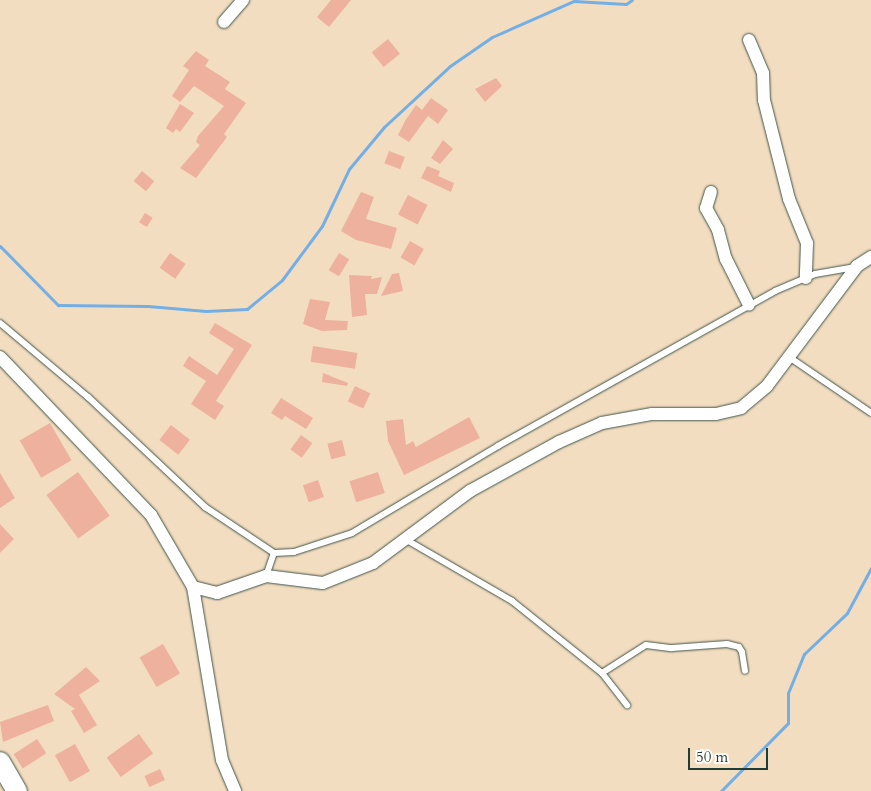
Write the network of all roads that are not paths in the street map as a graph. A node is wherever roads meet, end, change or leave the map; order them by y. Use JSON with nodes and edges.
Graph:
{"nodes":[{"id":1,"x":243,"y":0,"type":"edge"},
{"id":2,"x":224,"y":22,"type":"dead end"},
{"id":3,"x":749,"y":40,"type":"dead end"},
{"id":4,"x":711,"y":192,"type":"dead end"},
{"id":5,"x":871,"y":257,"type":"edge"},
{"id":6,"x":857,"y":266,"type":"junction"},
{"id":7,"x":806,"y":278,"type":"junction"},
{"id":8,"x":749,"y":305,"type":"junction"},
{"id":9,"x":0,"y":323,"type":"edge"},
{"id":10,"x":0,"y":357,"type":"edge"},
{"id":11,"x":789,"y":357,"type":"junction"},
{"id":12,"x":871,"y":413,"type":"edge"},
{"id":13,"x":405,"y":539,"type":"junction"},
{"id":14,"x":274,"y":553,"type":"junction"},
{"id":15,"x":266,"y":576,"type":"junction"},
{"id":16,"x":193,"y":587,"type":"junction"},
{"id":17,"x":745,"y":671,"type":"dead end"},
{"id":18,"x":602,"y":673,"type":"junction"},
{"id":19,"x":627,"y":706,"type":"dead end"},
{"id":20,"x":0,"y":762,"type":"edge"},
{"id":21,"x":17,"y":791,"type":"edge"},
{"id":22,"x":235,"y":791,"type":"edge"}],
"edges":[{"from":1,"to":2,"type":"street"},
{"from":3,"to":7,"type":"street"},
{"from":4,"to":8,"type":"street"},
{"from":5,"to":6,"type":"street"},
{"from":6,"to":7,"type":"lane"},
{"from":6,"to":11,"type":"street"},
{"from":7,"to":8,"type":"lane"},
{"from":8,"to":14,"type":"lane"},
{"from":9,"to":14,"type":"lane"},
{"from":10,"to":16,"type":"street"},
{"from":11,"to":12,"type":"lane"},
{"from":11,"to":13,"type":"street"},
{"from":13,"to":15,"type":"street"},
{"from":13,"to":18,"type":"lane"},
{"from":14,"to":15,"type":"lane"},
{"from":15,"to":16,"type":"street"},
{"from":16,"to":22,"type":"street"},
{"from":17,"to":18,"type":"lane"},
{"from":18,"to":19,"type":"lane"},
{"from":20,"to":21,"type":"highway"}]}
